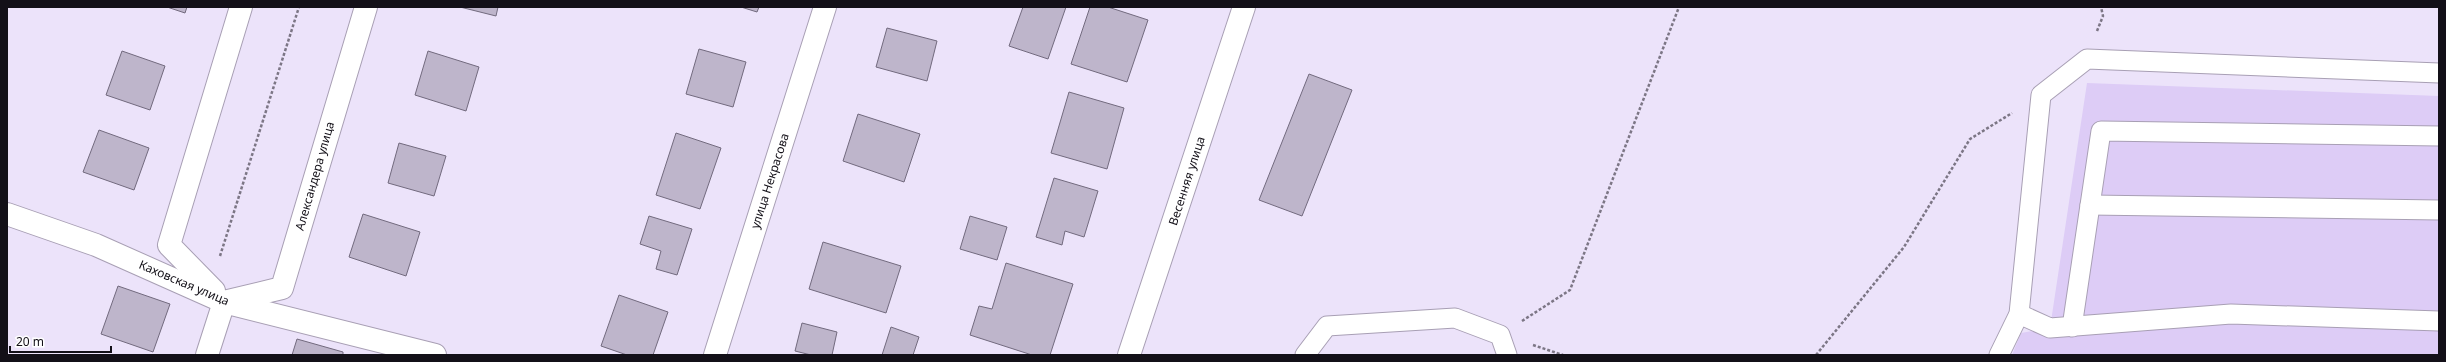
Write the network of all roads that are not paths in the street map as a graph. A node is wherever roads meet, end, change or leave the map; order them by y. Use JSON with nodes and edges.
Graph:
{"nodes":[{"id":1,"x":241,"y":7,"type":"edge"},
{"id":2,"x":366,"y":7,"type":"edge"},
{"id":3,"x":825,"y":7,"type":"edge"},
{"id":4,"x":1244,"y":7,"type":"edge"},
{"id":5,"x":2439,"y":73,"type":"edge"},
{"id":6,"x":2439,"y":136,"type":"edge"},
{"id":7,"x":2090,"y":205,"type":"junction"},
{"id":8,"x":2439,"y":210,"type":"edge"},
{"id":9,"x":7,"y":214,"type":"edge"},
{"id":10,"x":219,"y":296,"type":"junction"},
{"id":11,"x":2019,"y":314,"type":"junction"},
{"id":12,"x":2439,"y":321,"type":"edge"},
{"id":13,"x":2072,"y":326,"type":"junction"},
{"id":14,"x":207,"y":355,"type":"edge"},
{"id":15,"x":435,"y":355,"type":"edge"},
{"id":16,"x":715,"y":355,"type":"edge"},
{"id":17,"x":1129,"y":355,"type":"edge"},
{"id":18,"x":1305,"y":355,"type":"edge"},
{"id":19,"x":1507,"y":355,"type":"edge"},
{"id":20,"x":1999,"y":355,"type":"edge"}],
"edges":[{"from":1,"to":10,"type":"street"},
{"from":2,"to":10,"type":"street","name":"Александера улица"},
{"from":3,"to":16,"type":"street","name":"улица Некрасова"},
{"from":4,"to":17,"type":"street","name":"Весенняя улица"},
{"from":5,"to":11,"type":"lane"},
{"from":6,"to":7,"type":"lane"},
{"from":7,"to":8,"type":"lane"},
{"from":7,"to":13,"type":"lane"},
{"from":9,"to":10,"type":"street","name":"Каховская улица"},
{"from":10,"to":14,"type":"street"},
{"from":10,"to":15,"type":"street","name":"Каховская улица"},
{"from":11,"to":13,"type":"lane"},
{"from":11,"to":20,"type":"lane"},
{"from":12,"to":13,"type":"lane"},
{"from":18,"to":19,"type":"lane"}]}
